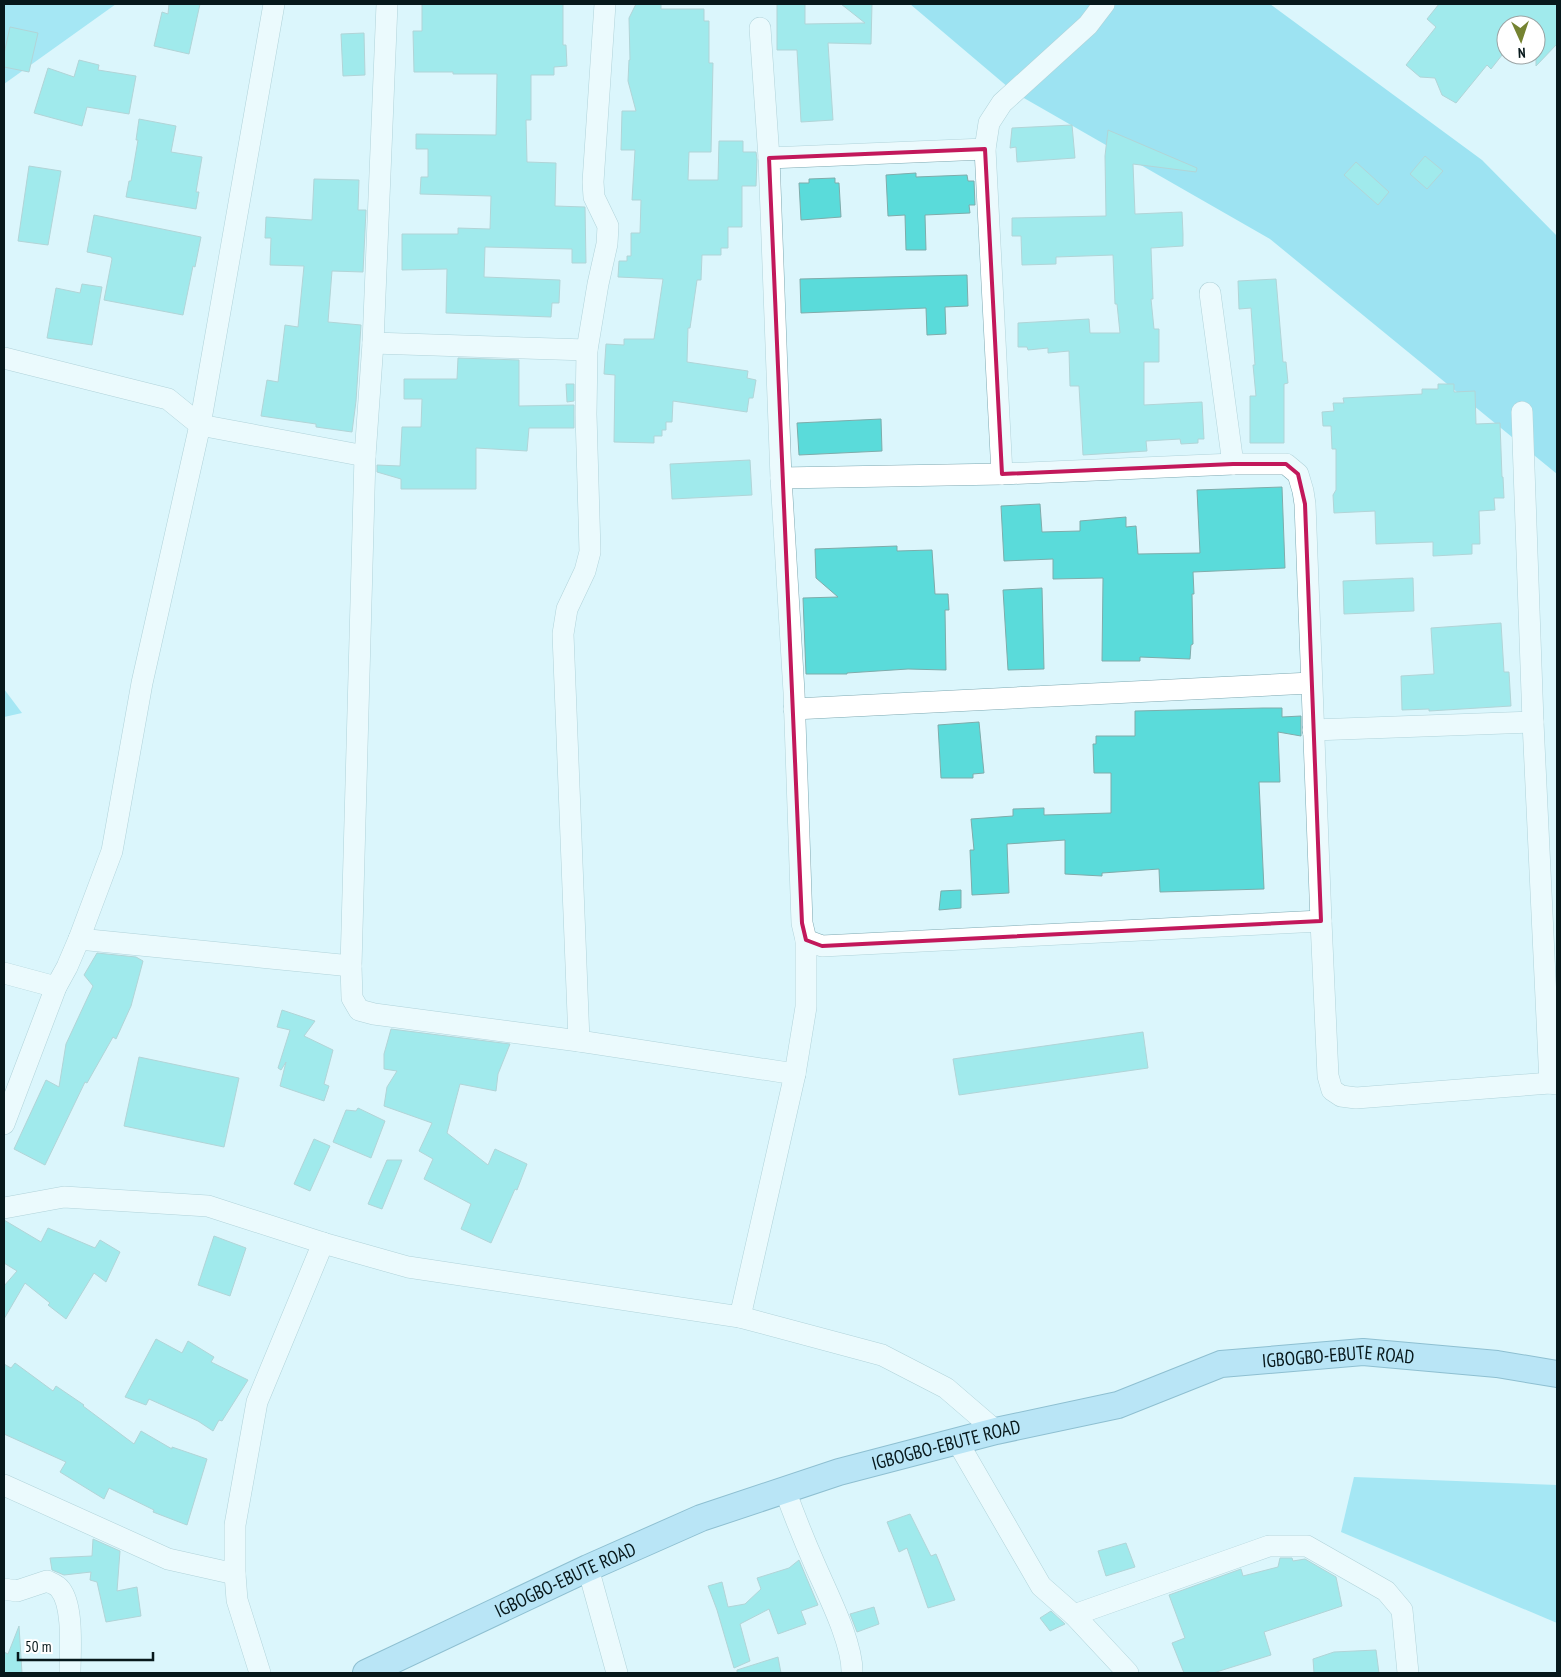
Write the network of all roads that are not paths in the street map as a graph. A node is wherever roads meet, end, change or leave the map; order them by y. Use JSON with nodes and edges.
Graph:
{"nodes":[{"id":1,"x":274,"y":4,"type":"edge"},
{"id":2,"x":387,"y":4,"type":"edge"},
{"id":3,"x":605,"y":4,"type":"edge"},
{"id":4,"x":1104,"y":4,"type":"edge"},
{"id":5,"x":760,"y":28,"type":"dead end"},
{"id":6,"x":985,"y":149,"type":"junction"},
{"id":7,"x":769,"y":158,"type":"junction"},
{"id":8,"x":1210,"y":293,"type":"dead end"},
{"id":9,"x":374,"y":343,"type":"junction"},
{"id":10,"x":587,"y":350,"type":"junction"},
{"id":11,"x":4,"y":358,"type":"edge"},
{"id":12,"x":1522,"y":412,"type":"dead end"},
{"id":13,"x":200,"y":425,"type":"junction"},
{"id":14,"x":365,"y":456,"type":"junction"},
{"id":15,"x":1234,"y":464,"type":"junction"},
{"id":16,"x":1002,"y":474,"type":"junction"},
{"id":17,"x":781,"y":478,"type":"junction"},
{"id":18,"x":1312,"y":683,"type":"junction"},
{"id":19,"x":794,"y":710,"type":"junction"},
{"id":20,"x":1533,"y":722,"type":"junction"},
{"id":21,"x":1313,"y":730,"type":"junction"},
{"id":22,"x":1321,"y":921,"type":"junction"},
{"id":23,"x":79,"y":939,"type":"junction"},
{"id":24,"x":806,"y":940,"type":"junction"},
{"id":25,"x":351,"y":966,"type":"junction"},
{"id":26,"x":4,"y":973,"type":"edge"},
{"id":27,"x":56,"y":987,"type":"junction"},
{"id":28,"x":579,"y":1041,"type":"junction"},
{"id":29,"x":795,"y":1074,"type":"junction"},
{"id":30,"x":1554,"y":1084,"type":"edge"},
{"id":31,"x":4,"y":1124,"type":"edge"},
{"id":32,"x":4,"y":1208,"type":"edge"},
{"id":33,"x":323,"y":1243,"type":"junction"},
{"id":34,"x":740,"y":1317,"type":"junction"},
{"id":35,"x":1557,"y":1374,"type":"edge"},
{"id":36,"x":996,"y":1432,"type":"junction"},
{"id":37,"x":958,"y":1441,"type":"junction"},
{"id":38,"x":4,"y":1485,"type":"edge"},
{"id":39,"x":785,"y":1490,"type":"junction"},
{"id":40,"x":588,"y":1568,"type":"junction"},
{"id":41,"x":235,"y":1574,"type":"junction"},
{"id":42,"x":4,"y":1589,"type":"edge"},
{"id":43,"x":1074,"y":1615,"type":"junction"},
{"id":44,"x":391,"y":1667,"type":"edge"},
{"id":45,"x":70,"y":1673,"type":"edge"},
{"id":46,"x":260,"y":1673,"type":"edge"},
{"id":47,"x":366,"y":1673,"type":"edge"},
{"id":48,"x":617,"y":1673,"type":"edge"},
{"id":49,"x":852,"y":1673,"type":"edge"},
{"id":50,"x":1128,"y":1673,"type":"edge"},
{"id":51,"x":1408,"y":1673,"type":"edge"}],
"edges":[{"from":1,"to":13,"type":"street"},
{"from":2,"to":9,"type":"street"},
{"from":3,"to":10,"type":"street"},
{"from":4,"to":6,"type":"street"},
{"from":5,"to":7,"type":"street"},
{"from":6,"to":7,"type":"street"},
{"from":6,"to":16,"type":"street"},
{"from":7,"to":17,"type":"street"},
{"from":8,"to":15,"type":"street"},
{"from":9,"to":10,"type":"street"},
{"from":9,"to":14,"type":"street"},
{"from":10,"to":28,"type":"street"},
{"from":11,"to":13,"type":"street"},
{"from":12,"to":20,"type":"street"},
{"from":13,"to":14,"type":"street"},
{"from":13,"to":23,"type":"street"},
{"from":14,"to":25,"type":"street"},
{"from":15,"to":16,"type":"street"},
{"from":15,"to":18,"type":"street"},
{"from":16,"to":17,"type":"street"},
{"from":17,"to":19,"type":"street"},
{"from":18,"to":19,"type":"street"},
{"from":18,"to":21,"type":"street"},
{"from":19,"to":24,"type":"street"},
{"from":20,"to":21,"type":"street"},
{"from":20,"to":30,"type":"street"},
{"from":21,"to":22,"type":"street"},
{"from":22,"to":24,"type":"street"},
{"from":22,"to":30,"type":"street"},
{"from":23,"to":25,"type":"street"},
{"from":23,"to":27,"type":"street"},
{"from":24,"to":29,"type":"street"},
{"from":25,"to":28,"type":"street"},
{"from":26,"to":27,"type":"street"},
{"from":27,"to":31,"type":"street"},
{"from":28,"to":29,"type":"street"},
{"from":29,"to":34,"type":"street"},
{"from":32,"to":33,"type":"street"},
{"from":33,"to":34,"type":"street"},
{"from":33,"to":41,"type":"street"},
{"from":34,"to":36,"type":"street"},
{"from":35,"to":36,"type":"main road","name":"IGBOGBO-EBUTE ROAD"},
{"from":36,"to":37,"type":"main road","name":"IGBOGBO-EBUTE ROAD"},
{"from":37,"to":39,"type":"main road","name":"IGBOGBO-EBUTE ROAD"},
{"from":37,"to":43,"type":"street"},
{"from":38,"to":41,"type":"street"},
{"from":39,"to":40,"type":"main road","name":"IGBOGBO-EBUTE ROAD"},
{"from":39,"to":49,"type":"street"},
{"from":40,"to":44,"type":"main road","name":"IGBOGBO-EBUTE ROAD"},
{"from":40,"to":48,"type":"street"},
{"from":41,"to":46,"type":"street"},
{"from":42,"to":45,"type":"street"},
{"from":43,"to":50,"type":"street"},
{"from":43,"to":51,"type":"street"},
{"from":44,"to":47,"type":"main road","name":"IGBOGBO-EBUTE ROAD"}]}
